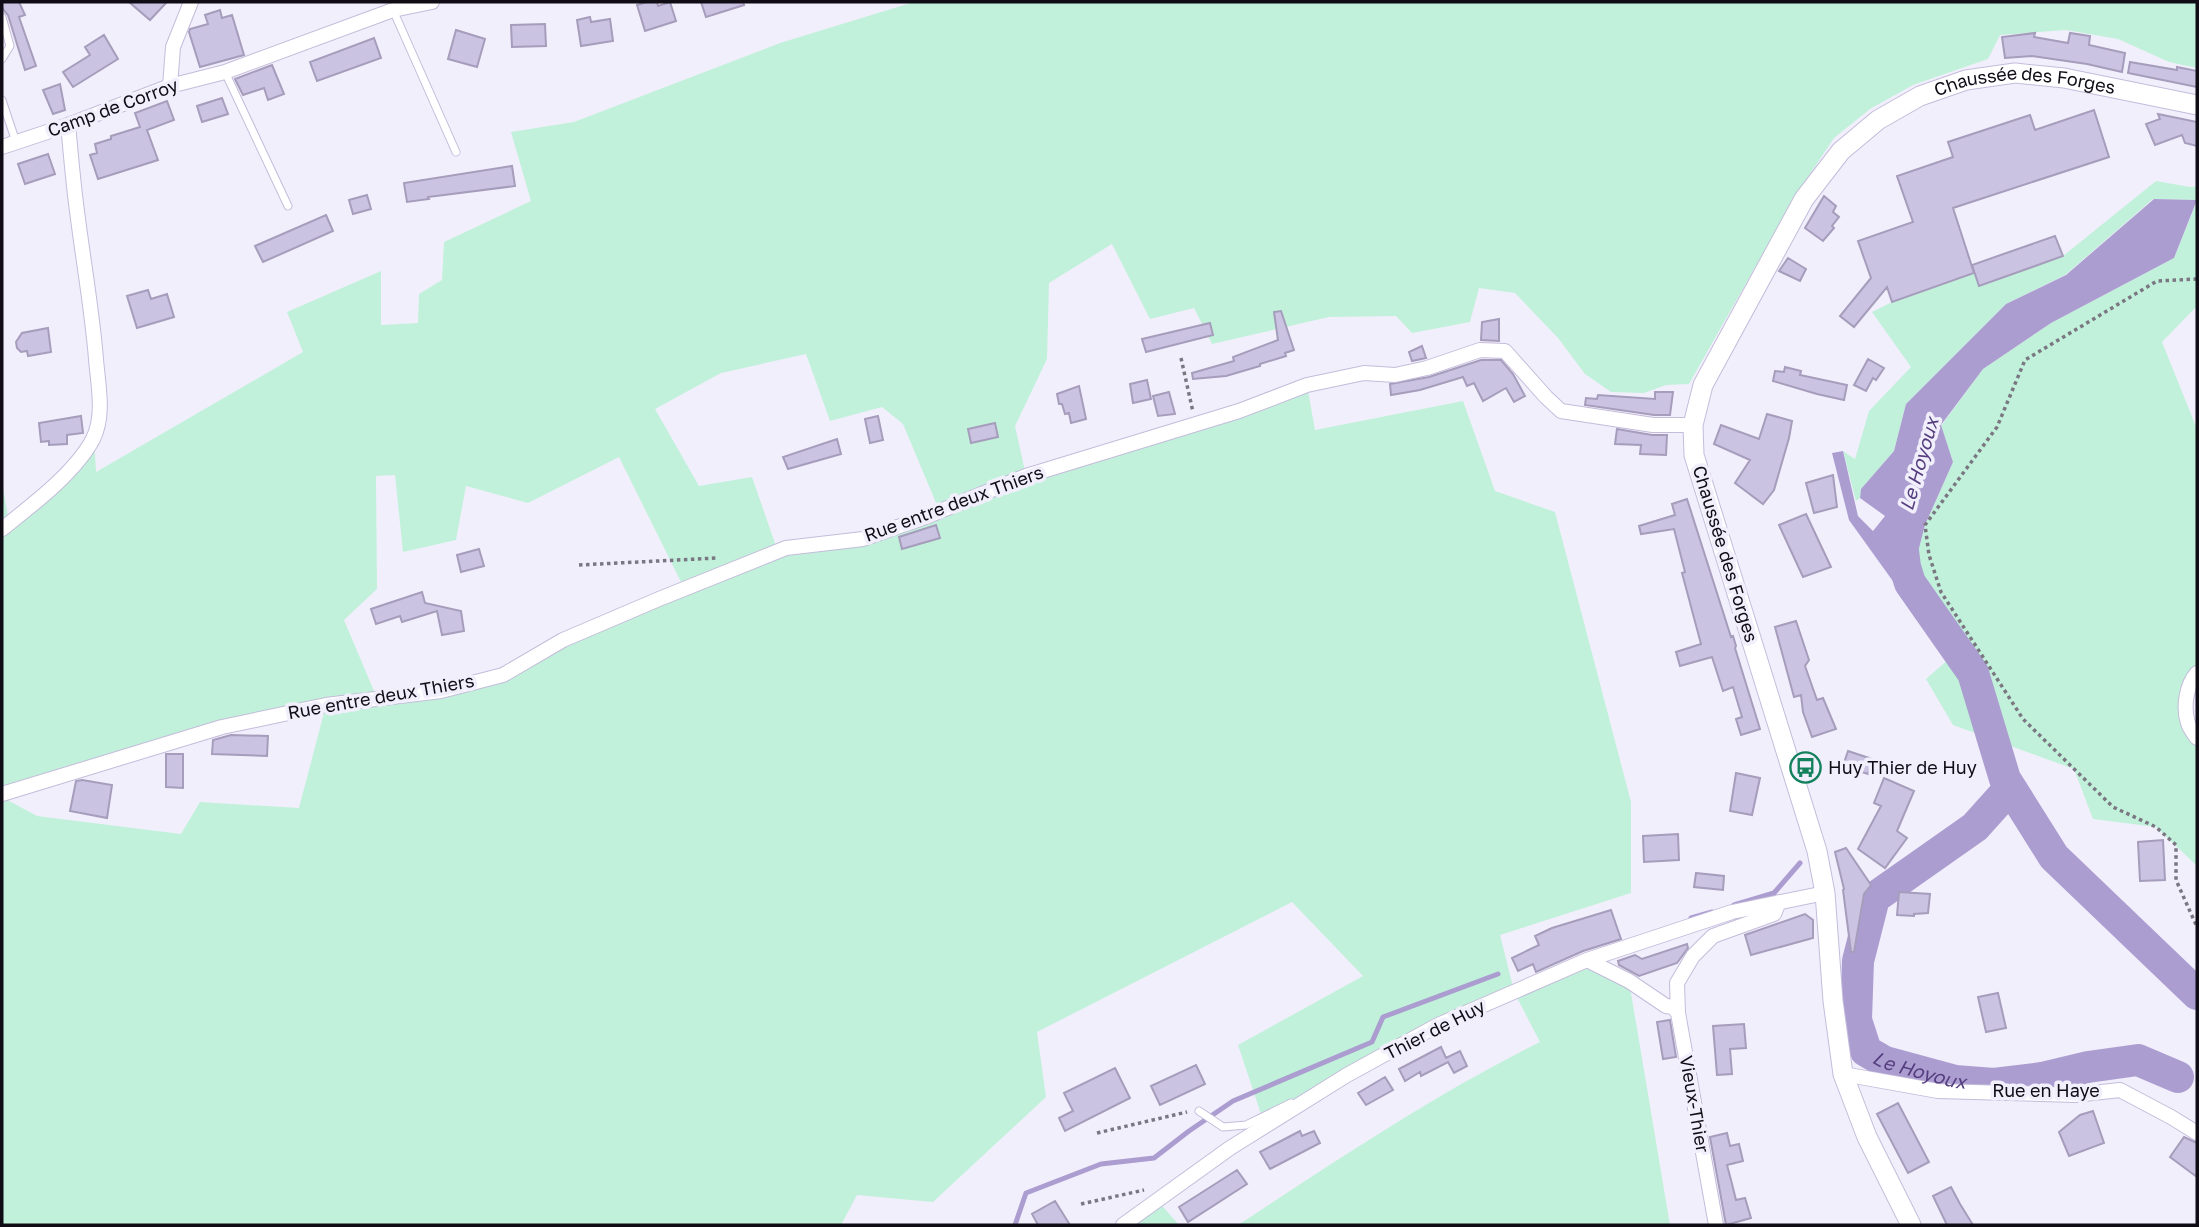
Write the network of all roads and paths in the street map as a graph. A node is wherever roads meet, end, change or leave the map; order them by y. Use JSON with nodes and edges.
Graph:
{"nodes":[{"id":1,"x":191,"y":2,"type":"edge"},
{"id":2,"x":432,"y":2,"type":"edge"},
{"id":3,"x":393,"y":10,"type":"junction"},
{"id":4,"x":2,"y":17,"type":"edge"},
{"id":5,"x":2,"y":59,"type":"edge"},
{"id":6,"x":225,"y":72,"type":"junction"},
{"id":7,"x":170,"y":86,"type":"junction"},
{"id":8,"x":2,"y":100,"type":"edge"},
{"id":9,"x":2197,"y":105,"type":"edge"},
{"id":10,"x":68,"y":125,"type":"junction"},
{"id":11,"x":9,"y":144,"type":"edge"},
{"id":12,"x":456,"y":152,"type":"dead end"},
{"id":13,"x":288,"y":206,"type":"dead end"},
{"id":14,"x":2197,"y":279,"type":"edge"},
{"id":15,"x":1181,"y":358,"type":"dead end"},
{"id":16,"x":1196,"y":424,"type":"junction"},
{"id":17,"x":1693,"y":425,"type":"junction"},
{"id":18,"x":2,"y":529,"type":"edge"},
{"id":19,"x":724,"y":558,"type":"dead end"},
{"id":20,"x":579,"y":565,"type":"dead end"},
{"id":21,"x":2197,"y":673,"type":"edge"},
{"id":22,"x":2197,"y":738,"type":"edge"},
{"id":23,"x":2,"y":793,"type":"edge"},
{"id":24,"x":1825,"y":893,"type":"junction"},
{"id":25,"x":1779,"y":902,"type":"junction"},
{"id":26,"x":2197,"y":927,"type":"edge"},
{"id":27,"x":1587,"y":960,"type":"junction"},
{"id":28,"x":1677,"y":983,"type":"joint"},
{"id":29,"x":1678,"y":1013,"type":"junction"},
{"id":30,"x":1843,"y":1074,"type":"junction"},
{"id":31,"x":1312,"y":1097,"type":"junction"},
{"id":32,"x":1199,"y":1111,"type":"joint"},
{"id":33,"x":1097,"y":1133,"type":"dead end"},
{"id":34,"x":2197,"y":1133,"type":"edge"},
{"id":35,"x":1145,"y":1190,"type":"dead end"},
{"id":36,"x":1081,"y":1204,"type":"dead end"},
{"id":37,"x":1123,"y":1225,"type":"edge"},
{"id":38,"x":1716,"y":1225,"type":"edge"},
{"id":39,"x":1911,"y":1225,"type":"edge"}],
"edges":[{"from":1,"to":7,"type":"street"},
{"from":2,"to":3,"type":"street","name":"Camp de Corroy"},
{"from":3,"to":6,"type":"street","name":"Camp de Corroy"},
{"from":3,"to":12,"type":"lane"},
{"from":4,"to":5,"type":"lane"},
{"from":6,"to":7,"type":"street","name":"Camp de Corroy"},
{"from":6,"to":13,"type":"lane"},
{"from":7,"to":10,"type":"street","name":"Camp de Corroy"},
{"from":8,"to":11,"type":"lane"},
{"from":9,"to":17,"type":"main road","name":"Chaussée des Forges"},
{"from":10,"to":11,"type":"street","name":"Camp de Corroy"},
{"from":10,"to":18,"type":"street"},
{"from":14,"to":26,"type":"path"},
{"from":15,"to":16,"type":"path"},
{"from":16,"to":17,"type":"street","name":"Rue entre deux Thiers"},
{"from":16,"to":23,"type":"street","name":"Rue entre deux Thiers"},
{"from":17,"to":24,"type":"main road","name":"Chaussée des Forges"},
{"from":19,"to":20,"type":"path"},
{"from":21,"to":22,"type":"street"},
{"from":24,"to":25,"type":"street","name":"Thier de Huy"},
{"from":24,"to":30,"type":"main road","name":"Chaussée des Forges"},
{"from":25,"to":27,"type":"street","name":"Thier de Huy"},
{"from":25,"to":28,"type":"street","name":"Thier de Huy"},
{"from":27,"to":29,"type":"street"},
{"from":27,"to":31,"type":"street","name":"Thier de Huy"},
{"from":28,"to":29,"type":"street","name":"Vieux-Thier"},
{"from":29,"to":38,"type":"street","name":"Vieux-Thier"},
{"from":30,"to":34,"type":"street","name":"Rue en Haye"},
{"from":30,"to":39,"type":"main road","name":"Chaussée des Forges"},
{"from":31,"to":32,"type":"lane"},
{"from":31,"to":37,"type":"street","name":"Thier de Huy"},
{"from":32,"to":33,"type":"path"},
{"from":35,"to":36,"type":"path"}]}
